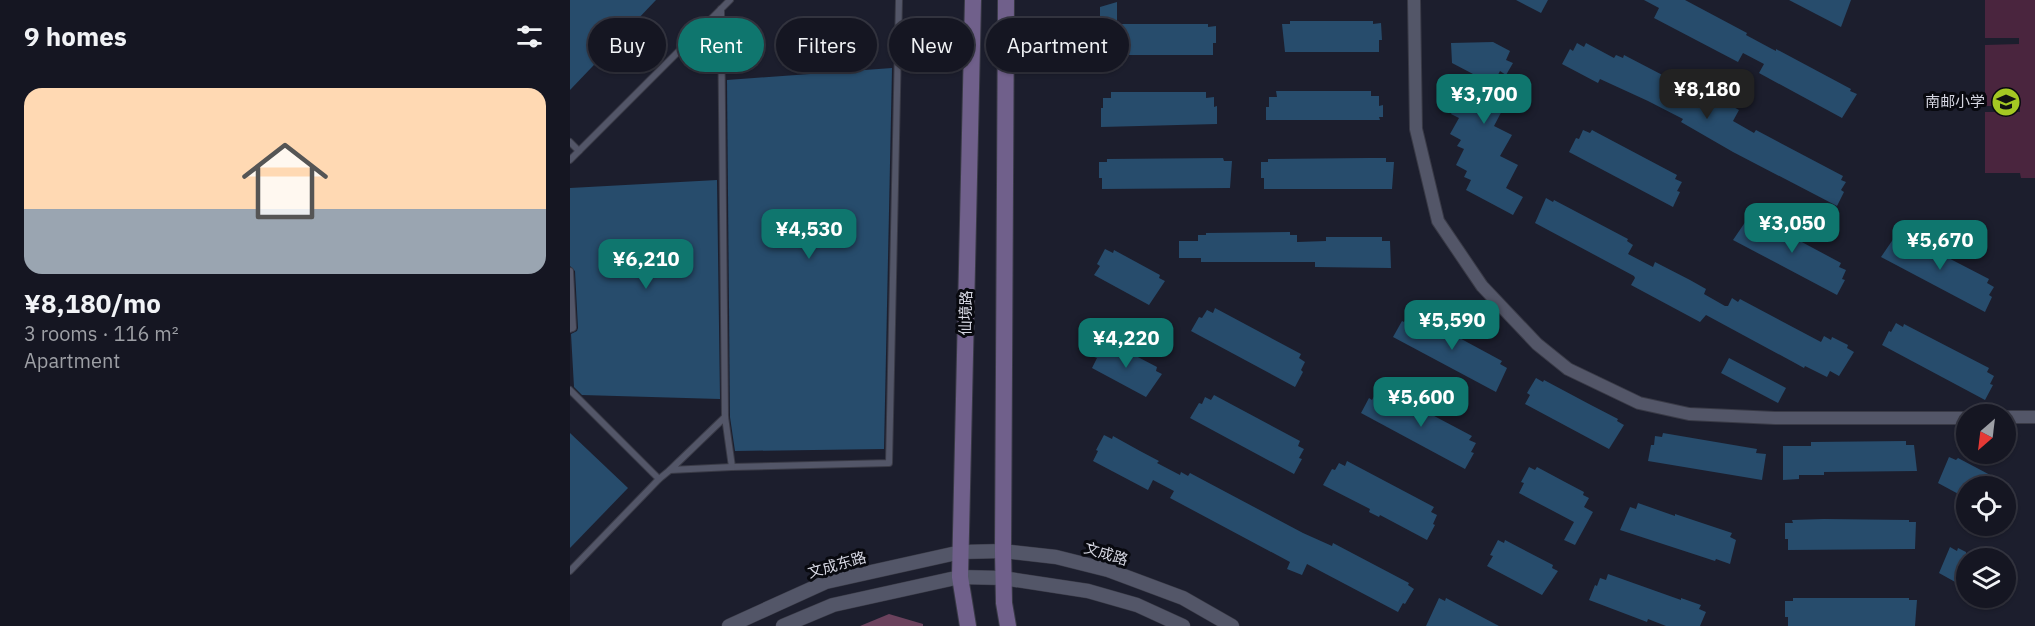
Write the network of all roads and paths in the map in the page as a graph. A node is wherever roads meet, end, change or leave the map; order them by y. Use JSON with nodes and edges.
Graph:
{"nodes":[{"id":1,"x":730,"y":0,"type":"edge"},
{"id":2,"x":899,"y":0,"type":"edge"},
{"id":3,"x":973,"y":0,"type":"edge"},
{"id":4,"x":1006,"y":0,"type":"edge"},
{"id":5,"x":1414,"y":0,"type":"edge"},
{"id":6,"x":721,"y":9,"type":"junction"},
{"id":7,"x":570,"y":142,"type":"edge"},
{"id":8,"x":579,"y":151,"type":"junction"},
{"id":9,"x":570,"y":160,"type":"edge"},
{"id":10,"x":570,"y":271,"type":"edge"},
{"id":11,"x":571,"y":292,"type":"edge"},
{"id":12,"x":570,"y":329,"type":"edge"},
{"id":13,"x":570,"y":390,"type":"edge"},
{"id":14,"x":725,"y":417,"type":"junction"},
{"id":15,"x":2016,"y":417,"type":"edge"},
{"id":16,"x":2035,"y":417,"type":"edge"},
{"id":17,"x":1956,"y":418,"type":"edge"},
{"id":18,"x":732,"y":467,"type":"junction"},
{"id":19,"x":670,"y":470,"type":"junction"},
{"id":20,"x":659,"y":479,"type":"junction"},
{"id":21,"x":1003,"y":551,"type":"junction"},
{"id":22,"x":961,"y":552,"type":"junction"},
{"id":23,"x":570,"y":571,"type":"edge"},
{"id":24,"x":960,"y":577,"type":"junction"},
{"id":25,"x":1003,"y":578,"type":"junction"},
{"id":26,"x":729,"y":626,"type":"edge"},
{"id":27,"x":783,"y":626,"type":"edge"},
{"id":28,"x":968,"y":626,"type":"edge"},
{"id":29,"x":1008,"y":626,"type":"edge"},
{"id":30,"x":1184,"y":626,"type":"edge"},
{"id":31,"x":1232,"y":626,"type":"edge"}],
"edges":[{"from":1,"to":6,"type":"lane"},
{"from":2,"to":18,"type":"lane"},
{"from":3,"to":22,"type":"main road","name":"仙境路"},
{"from":4,"to":21,"type":"main road"},
{"from":5,"to":17,"type":"street"},
{"from":6,"to":8,"type":"lane"},
{"from":6,"to":14,"type":"lane"},
{"from":7,"to":8,"type":"lane"},
{"from":8,"to":9,"type":"lane"},
{"from":10,"to":11,"type":"lane"},
{"from":11,"to":12,"type":"lane"},
{"from":13,"to":20,"type":"lane"},
{"from":14,"to":18,"type":"lane"},
{"from":14,"to":19,"type":"lane"},
{"from":15,"to":16,"type":"street"},
{"from":18,"to":19,"type":"lane"},
{"from":19,"to":20,"type":"lane"},
{"from":20,"to":23,"type":"lane"},
{"from":21,"to":22,"type":"street","name":"文成路"},
{"from":21,"to":25,"type":"main road"},
{"from":21,"to":31,"type":"street","name":"文成路"},
{"from":22,"to":24,"type":"main road","name":"仙境路"},
{"from":22,"to":26,"type":"street","name":"文成东路"},
{"from":24,"to":25,"type":"street"},
{"from":24,"to":27,"type":"street"},
{"from":24,"to":28,"type":"main road","name":"仙境路"},
{"from":25,"to":29,"type":"main road"},
{"from":25,"to":30,"type":"street"}]}
